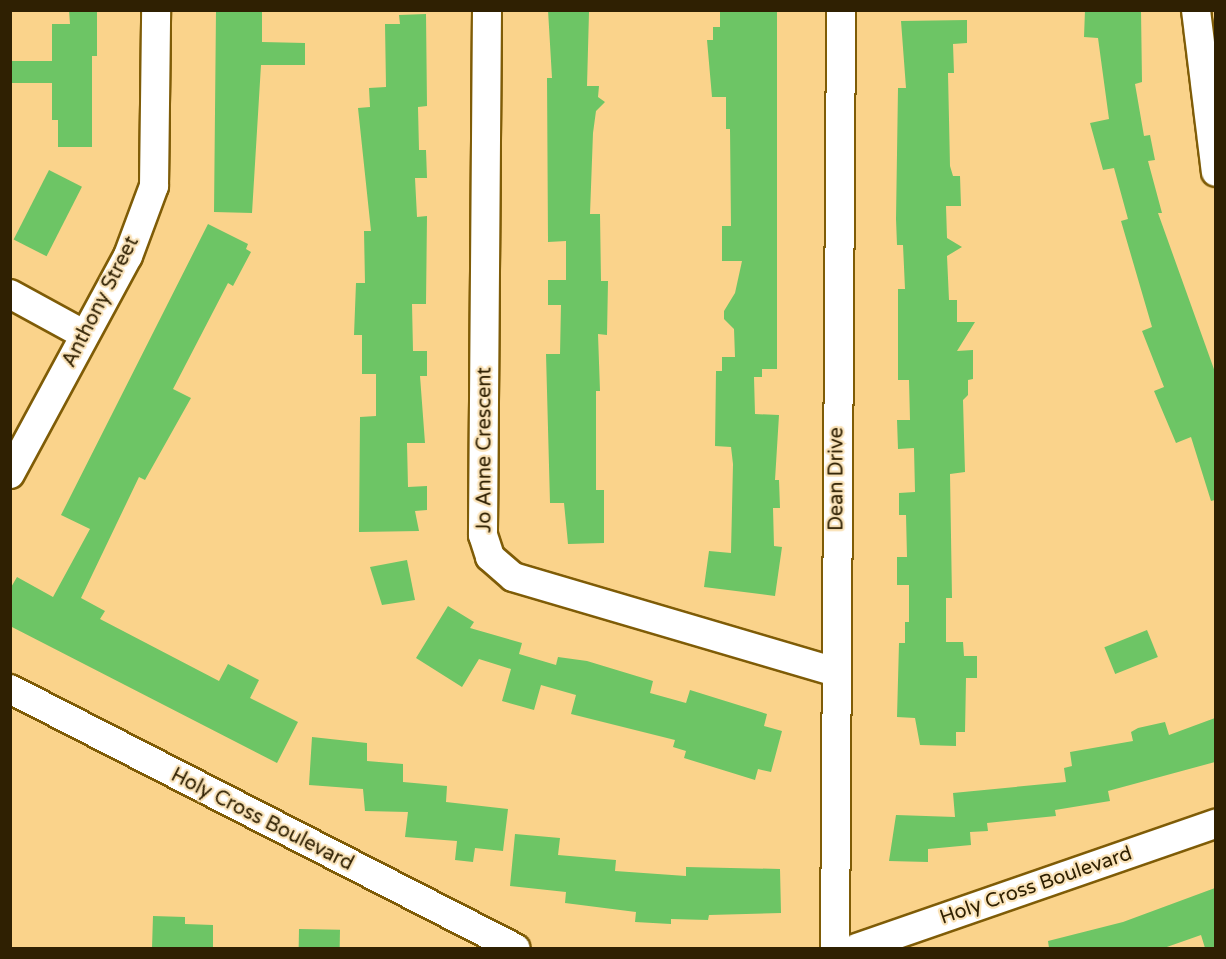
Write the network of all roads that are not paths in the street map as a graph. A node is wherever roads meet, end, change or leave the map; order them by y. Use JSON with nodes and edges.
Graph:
{"nodes":[{"id":1,"x":156,"y":10,"type":"edge"},
{"id":2,"x":487,"y":10,"type":"edge"},
{"id":3,"x":841,"y":10,"type":"edge"},
{"id":4,"x":1196,"y":10,"type":"edge"},
{"id":5,"x":1215,"y":172,"type":"edge"},
{"id":6,"x":10,"y":294,"type":"edge"},
{"id":7,"x":85,"y":335,"type":"junction"},
{"id":8,"x":10,"y":474,"type":"edge"},
{"id":9,"x":836,"y":672,"type":"junction"},
{"id":10,"x":10,"y":689,"type":"edge"},
{"id":11,"x":1215,"y":824,"type":"edge"},
{"id":12,"x":515,"y":948,"type":"edge"},
{"id":13,"x":835,"y":948,"type":"edge"},
{"id":14,"x":856,"y":948,"type":"edge"}],
"edges":[{"from":1,"to":7,"type":"street","name":"Anthony Street"},
{"from":2,"to":9,"type":"street","name":"Jo Anne Crescent"},
{"from":3,"to":9,"type":"street","name":"Dean Drive"},
{"from":4,"to":5,"type":"street"},
{"from":6,"to":7,"type":"street"},
{"from":7,"to":8,"type":"street","name":"Anthony Street"},
{"from":9,"to":13,"type":"street","name":"Dean Drive"},
{"from":10,"to":12,"type":"street","name":"Holy Cross Boulevard"},
{"from":11,"to":14,"type":"street","name":"Holy Cross Boulevard"}]}
